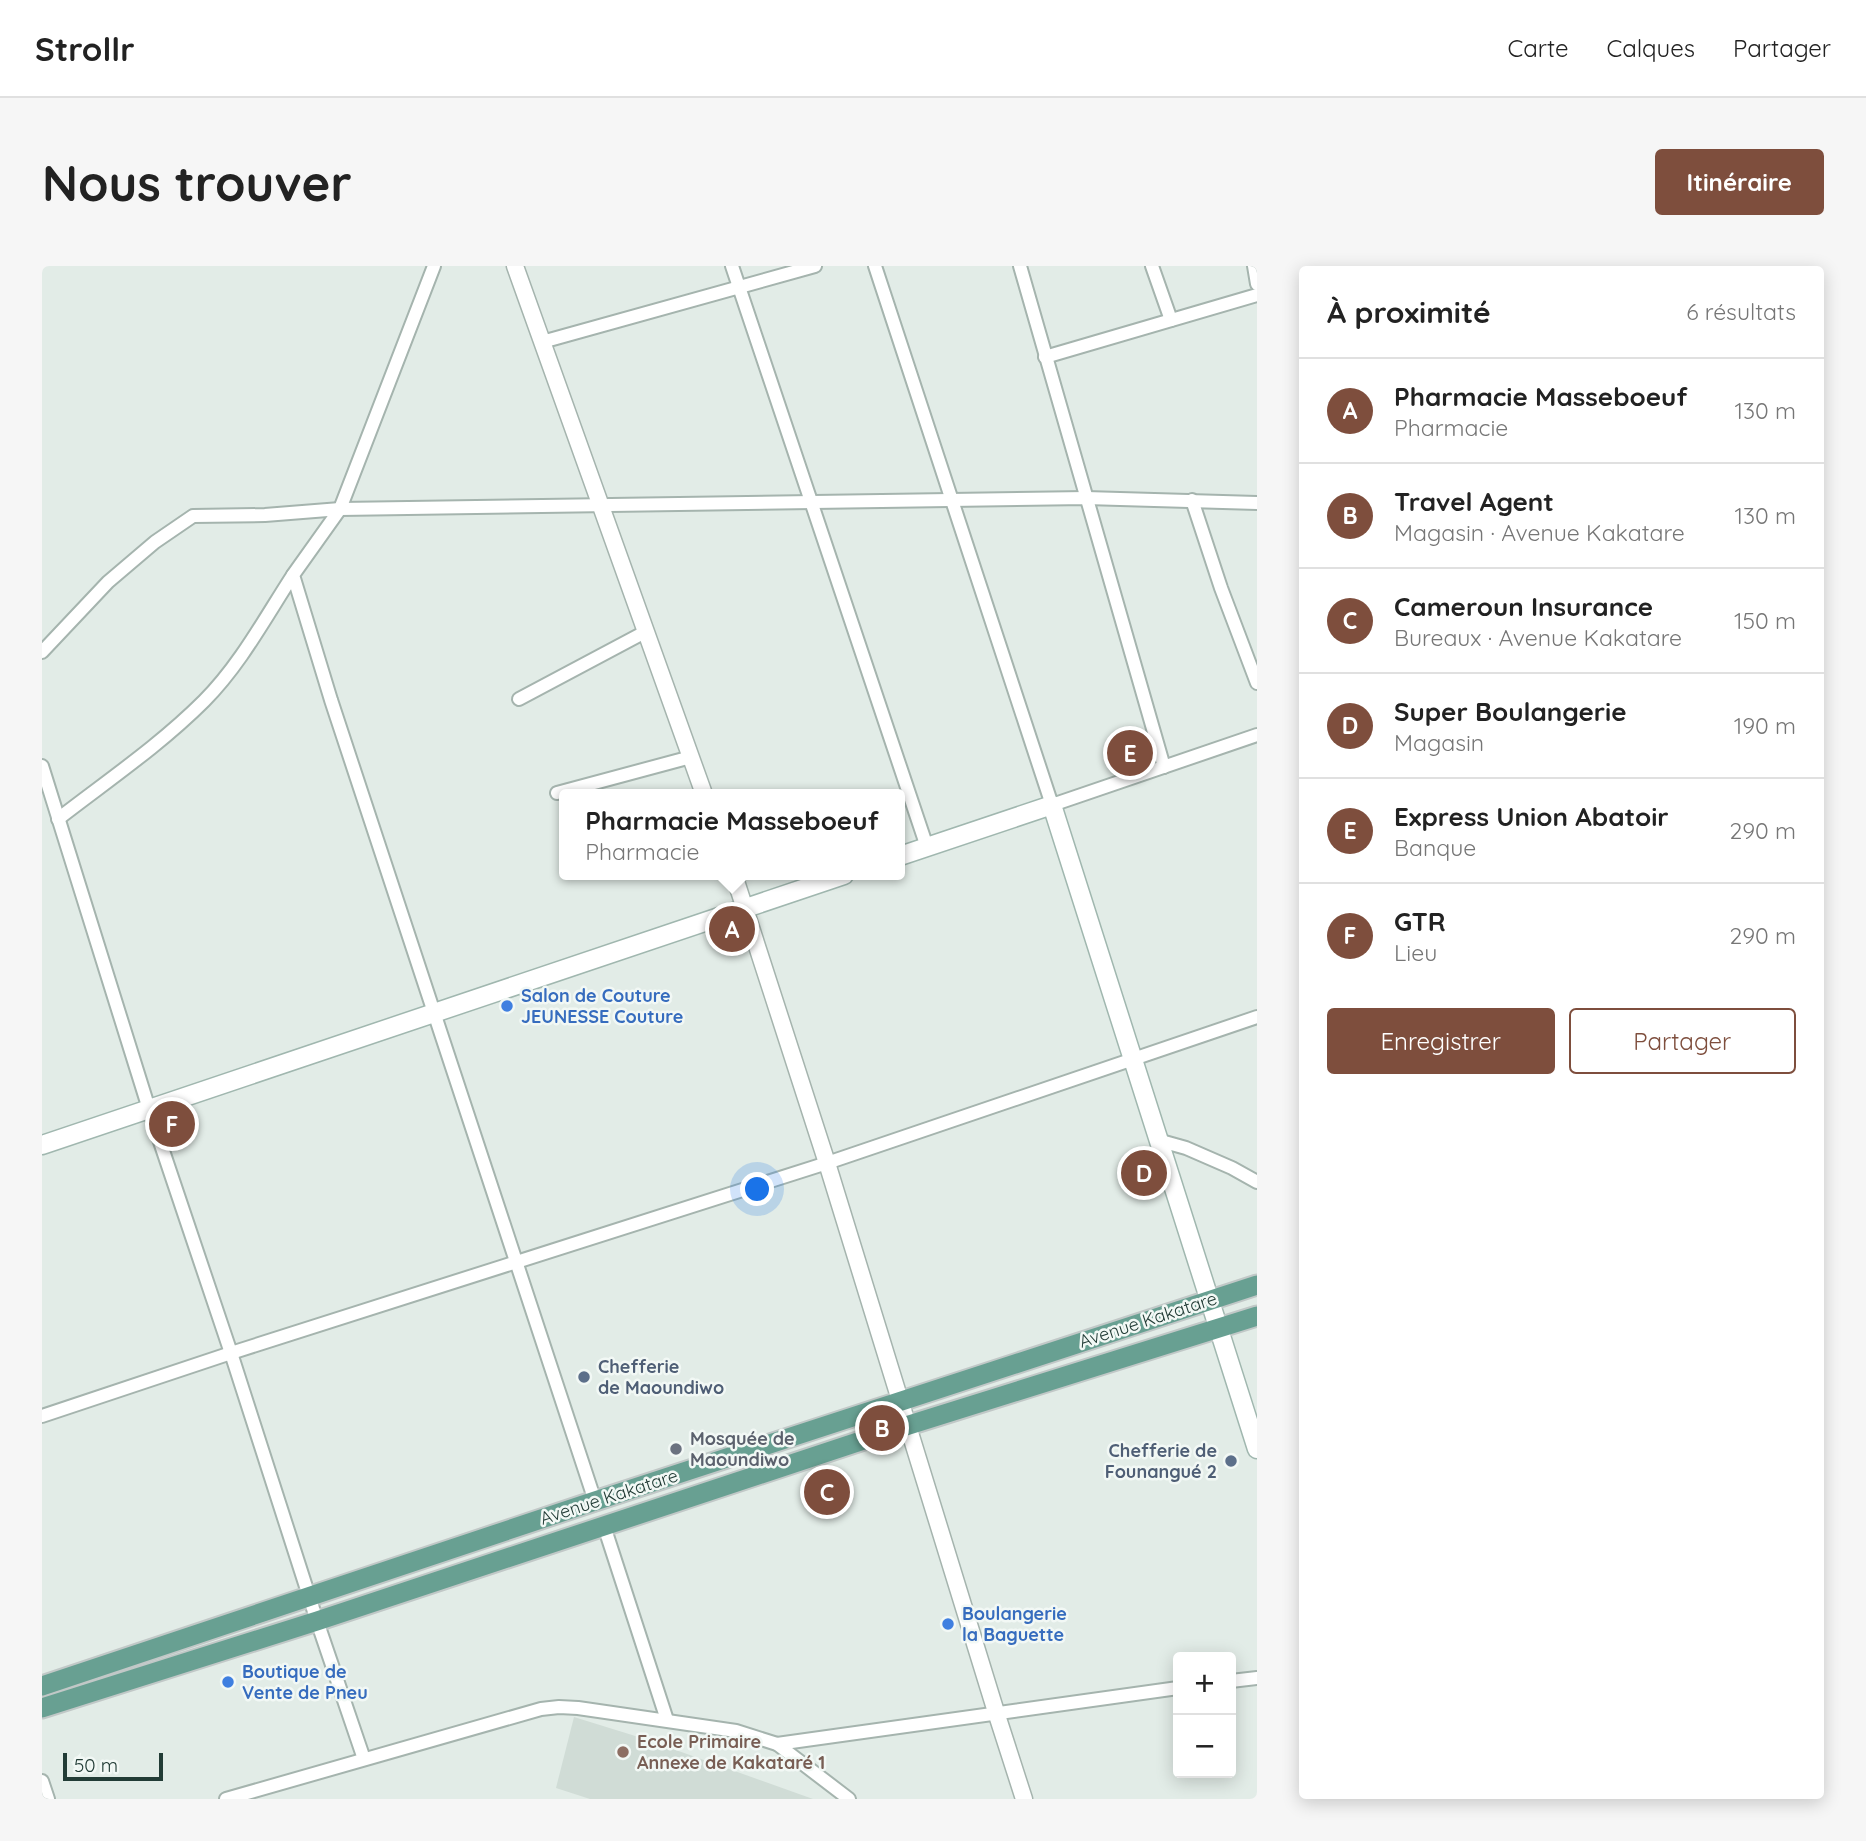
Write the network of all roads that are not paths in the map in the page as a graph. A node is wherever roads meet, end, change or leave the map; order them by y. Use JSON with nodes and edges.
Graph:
{"nodes":[{"id":1,"x":433,"y":266,"type":"edge"},
{"id":2,"x":515,"y":266,"type":"edge"},
{"id":3,"x":732,"y":266,"type":"edge"},
{"id":4,"x":815,"y":266,"type":"edge"},
{"id":5,"x":876,"y":266,"type":"edge"},
{"id":6,"x":1020,"y":266,"type":"edge"},
{"id":7,"x":1152,"y":266,"type":"edge"},
{"id":8,"x":1255,"y":266,"type":"edge"},
{"id":9,"x":1257,"y":284,"type":"edge"},
{"id":10,"x":739,"y":286,"type":"junction"},
{"id":11,"x":1257,"y":295,"type":"edge"},
{"id":12,"x":1171,"y":320,"type":"junction"},
{"id":13,"x":542,"y":342,"type":"junction"},
{"id":14,"x":1045,"y":357,"type":"junction"},
{"id":15,"x":1086,"y":498,"type":"junction"},
{"id":16,"x":1192,"y":500,"type":"junction"},
{"id":17,"x":952,"y":501,"type":"junction"},
{"id":18,"x":811,"y":502,"type":"junction"},
{"id":19,"x":1257,"y":503,"type":"edge"},
{"id":20,"x":600,"y":506,"type":"junction"},
{"id":21,"x":340,"y":509,"type":"junction"},
{"id":22,"x":293,"y":575,"type":"junction"},
{"id":23,"x":645,"y":632,"type":"junction"},
{"id":24,"x":42,"y":652,"type":"edge"},
{"id":25,"x":1257,"y":683,"type":"edge"},
{"id":26,"x":519,"y":699,"type":"dead end"},
{"id":27,"x":1257,"y":735,"type":"edge"},
{"id":28,"x":691,"y":757,"type":"junction"},
{"id":29,"x":42,"y":766,"type":"edge"},
{"id":30,"x":1164,"y":767,"type":"junction"},
{"id":31,"x":572,"y":789,"type":"edge"},
{"id":32,"x":703,"y":789,"type":"edge"},
{"id":33,"x":1052,"y":805,"type":"junction"},
{"id":34,"x":58,"y":818,"type":"junction"},
{"id":35,"x":927,"y":847,"type":"junction"},
{"id":36,"x":905,"y":854,"type":"edge"},
{"id":37,"x":736,"y":880,"type":"edge"},
{"id":38,"x":829,"y":880,"type":"edge"},
{"id":39,"x":746,"y":908,"type":"junction"},
{"id":40,"x":433,"y":1014,"type":"junction"},
{"id":41,"x":1257,"y":1017,"type":"edge"},
{"id":42,"x":1133,"y":1058,"type":"junction"},
{"id":43,"x":149,"y":1109,"type":"junction"},
{"id":44,"x":1161,"y":1141,"type":"junction"},
{"id":45,"x":42,"y":1145,"type":"edge"},
{"id":46,"x":827,"y":1163,"type":"junction"},
{"id":47,"x":1257,"y":1182,"type":"edge"},
{"id":48,"x":517,"y":1262,"type":"junction"},
{"id":49,"x":1257,"y":1285,"type":"edge"},
{"id":50,"x":1209,"y":1299,"type":"junction"},
{"id":51,"x":1257,"y":1316,"type":"edge"},
{"id":52,"x":1220,"y":1327,"type":"junction"},
{"id":53,"x":231,"y":1353,"type":"junction"},
{"id":54,"x":900,"y":1401,"type":"junction"},
{"id":55,"x":42,"y":1416,"type":"edge"},
{"id":56,"x":909,"y":1424,"type":"junction"},
{"id":57,"x":1257,"y":1449,"type":"edge"},
{"id":58,"x":595,"y":1502,"type":"junction"},
{"id":59,"x":604,"y":1526,"type":"junction"},
{"id":60,"x":309,"y":1598,"type":"junction"},
{"id":61,"x":317,"y":1621,"type":"junction"},
{"id":62,"x":1257,"y":1678,"type":"edge"},
{"id":63,"x":1236,"y":1680,"type":"edge"},
{"id":64,"x":42,"y":1686,"type":"edge"},
{"id":65,"x":1173,"y":1689,"type":"edge"},
{"id":66,"x":42,"y":1708,"type":"edge"},
{"id":67,"x":996,"y":1712,"type":"junction"},
{"id":68,"x":667,"y":1720,"type":"junction"},
{"id":69,"x":777,"y":1744,"type":"junction"},
{"id":70,"x":364,"y":1759,"type":"junction"},
{"id":71,"x":42,"y":1781,"type":"edge"},
{"id":72,"x":48,"y":1799,"type":"edge"},
{"id":73,"x":226,"y":1799,"type":"edge"},
{"id":74,"x":849,"y":1799,"type":"edge"},
{"id":75,"x":1024,"y":1799,"type":"edge"}],
"edges":[{"from":1,"to":21,"type":"street"},
{"from":2,"to":13,"type":"street"},
{"from":3,"to":10,"type":"street"},
{"from":4,"to":10,"type":"street"},
{"from":5,"to":17,"type":"street"},
{"from":6,"to":14,"type":"street"},
{"from":7,"to":12,"type":"street"},
{"from":8,"to":9,"type":"street"},
{"from":10,"to":13,"type":"street"},
{"from":10,"to":18,"type":"street"},
{"from":11,"to":12,"type":"street"},
{"from":12,"to":14,"type":"street"},
{"from":13,"to":20,"type":"street"},
{"from":14,"to":15,"type":"street"},
{"from":15,"to":16,"type":"street"},
{"from":15,"to":17,"type":"street"},
{"from":15,"to":30,"type":"street"},
{"from":16,"to":19,"type":"street"},
{"from":16,"to":25,"type":"street"},
{"from":17,"to":18,"type":"street"},
{"from":17,"to":33,"type":"street"},
{"from":18,"to":20,"type":"street"},
{"from":18,"to":35,"type":"street"},
{"from":20,"to":21,"type":"street"},
{"from":20,"to":23,"type":"street"},
{"from":21,"to":22,"type":"street"},
{"from":21,"to":24,"type":"street"},
{"from":22,"to":34,"type":"street"},
{"from":22,"to":40,"type":"street"},
{"from":23,"to":26,"type":"street"},
{"from":23,"to":28,"type":"street"},
{"from":27,"to":30,"type":"street"},
{"from":28,"to":31,"type":"street"},
{"from":28,"to":32,"type":"street"},
{"from":29,"to":34,"type":"street"},
{"from":30,"to":33,"type":"street"},
{"from":33,"to":35,"type":"main road"},
{"from":33,"to":42,"type":"main road"},
{"from":34,"to":43,"type":"street"},
{"from":35,"to":36,"type":"main road"},
{"from":37,"to":39,"type":"street"},
{"from":38,"to":39,"type":"main road"},
{"from":39,"to":40,"type":"main road"},
{"from":39,"to":46,"type":"street"},
{"from":40,"to":43,"type":"main road"},
{"from":40,"to":48,"type":"street"},
{"from":41,"to":42,"type":"street"},
{"from":42,"to":44,"type":"main road"},
{"from":42,"to":46,"type":"street"},
{"from":43,"to":45,"type":"main road"},
{"from":43,"to":53,"type":"street"},
{"from":44,"to":47,"type":"street"},
{"from":44,"to":50,"type":"main road"},
{"from":46,"to":48,"type":"street"},
{"from":46,"to":54,"type":"street"},
{"from":48,"to":53,"type":"street"},
{"from":48,"to":58,"type":"street"},
{"from":49,"to":50,"type":"main road","name":"Avenue Kakatare"},
{"from":50,"to":52,"type":"main road"},
{"from":50,"to":54,"type":"main road","name":"Avenue Kakatare"},
{"from":51,"to":52,"type":"main road","name":"Avenue Kakatare"},
{"from":52,"to":56,"type":"main road","name":"Avenue Kakatare"},
{"from":52,"to":57,"type":"main road"},
{"from":53,"to":55,"type":"street"},
{"from":53,"to":60,"type":"street"},
{"from":54,"to":56,"type":"street"},
{"from":54,"to":58,"type":"main road","name":"Avenue Kakatare"},
{"from":56,"to":59,"type":"main road","name":"Avenue Kakatare"},
{"from":56,"to":67,"type":"street"},
{"from":58,"to":60,"type":"main road","name":"Avenue Kakatare"},
{"from":59,"to":61,"type":"main road","name":"Avenue Kakatare"},
{"from":59,"to":68,"type":"street"},
{"from":60,"to":61,"type":"street"},
{"from":60,"to":64,"type":"main road","name":"Avenue Kakatare"},
{"from":61,"to":66,"type":"main road","name":"Avenue Kakatare"},
{"from":61,"to":70,"type":"street"},
{"from":62,"to":63,"type":"street"},
{"from":65,"to":67,"type":"street"},
{"from":67,"to":69,"type":"street"},
{"from":67,"to":75,"type":"street"},
{"from":68,"to":69,"type":"street"},
{"from":68,"to":70,"type":"street"},
{"from":69,"to":74,"type":"street"},
{"from":70,"to":73,"type":"street"},
{"from":71,"to":72,"type":"street"}]}
